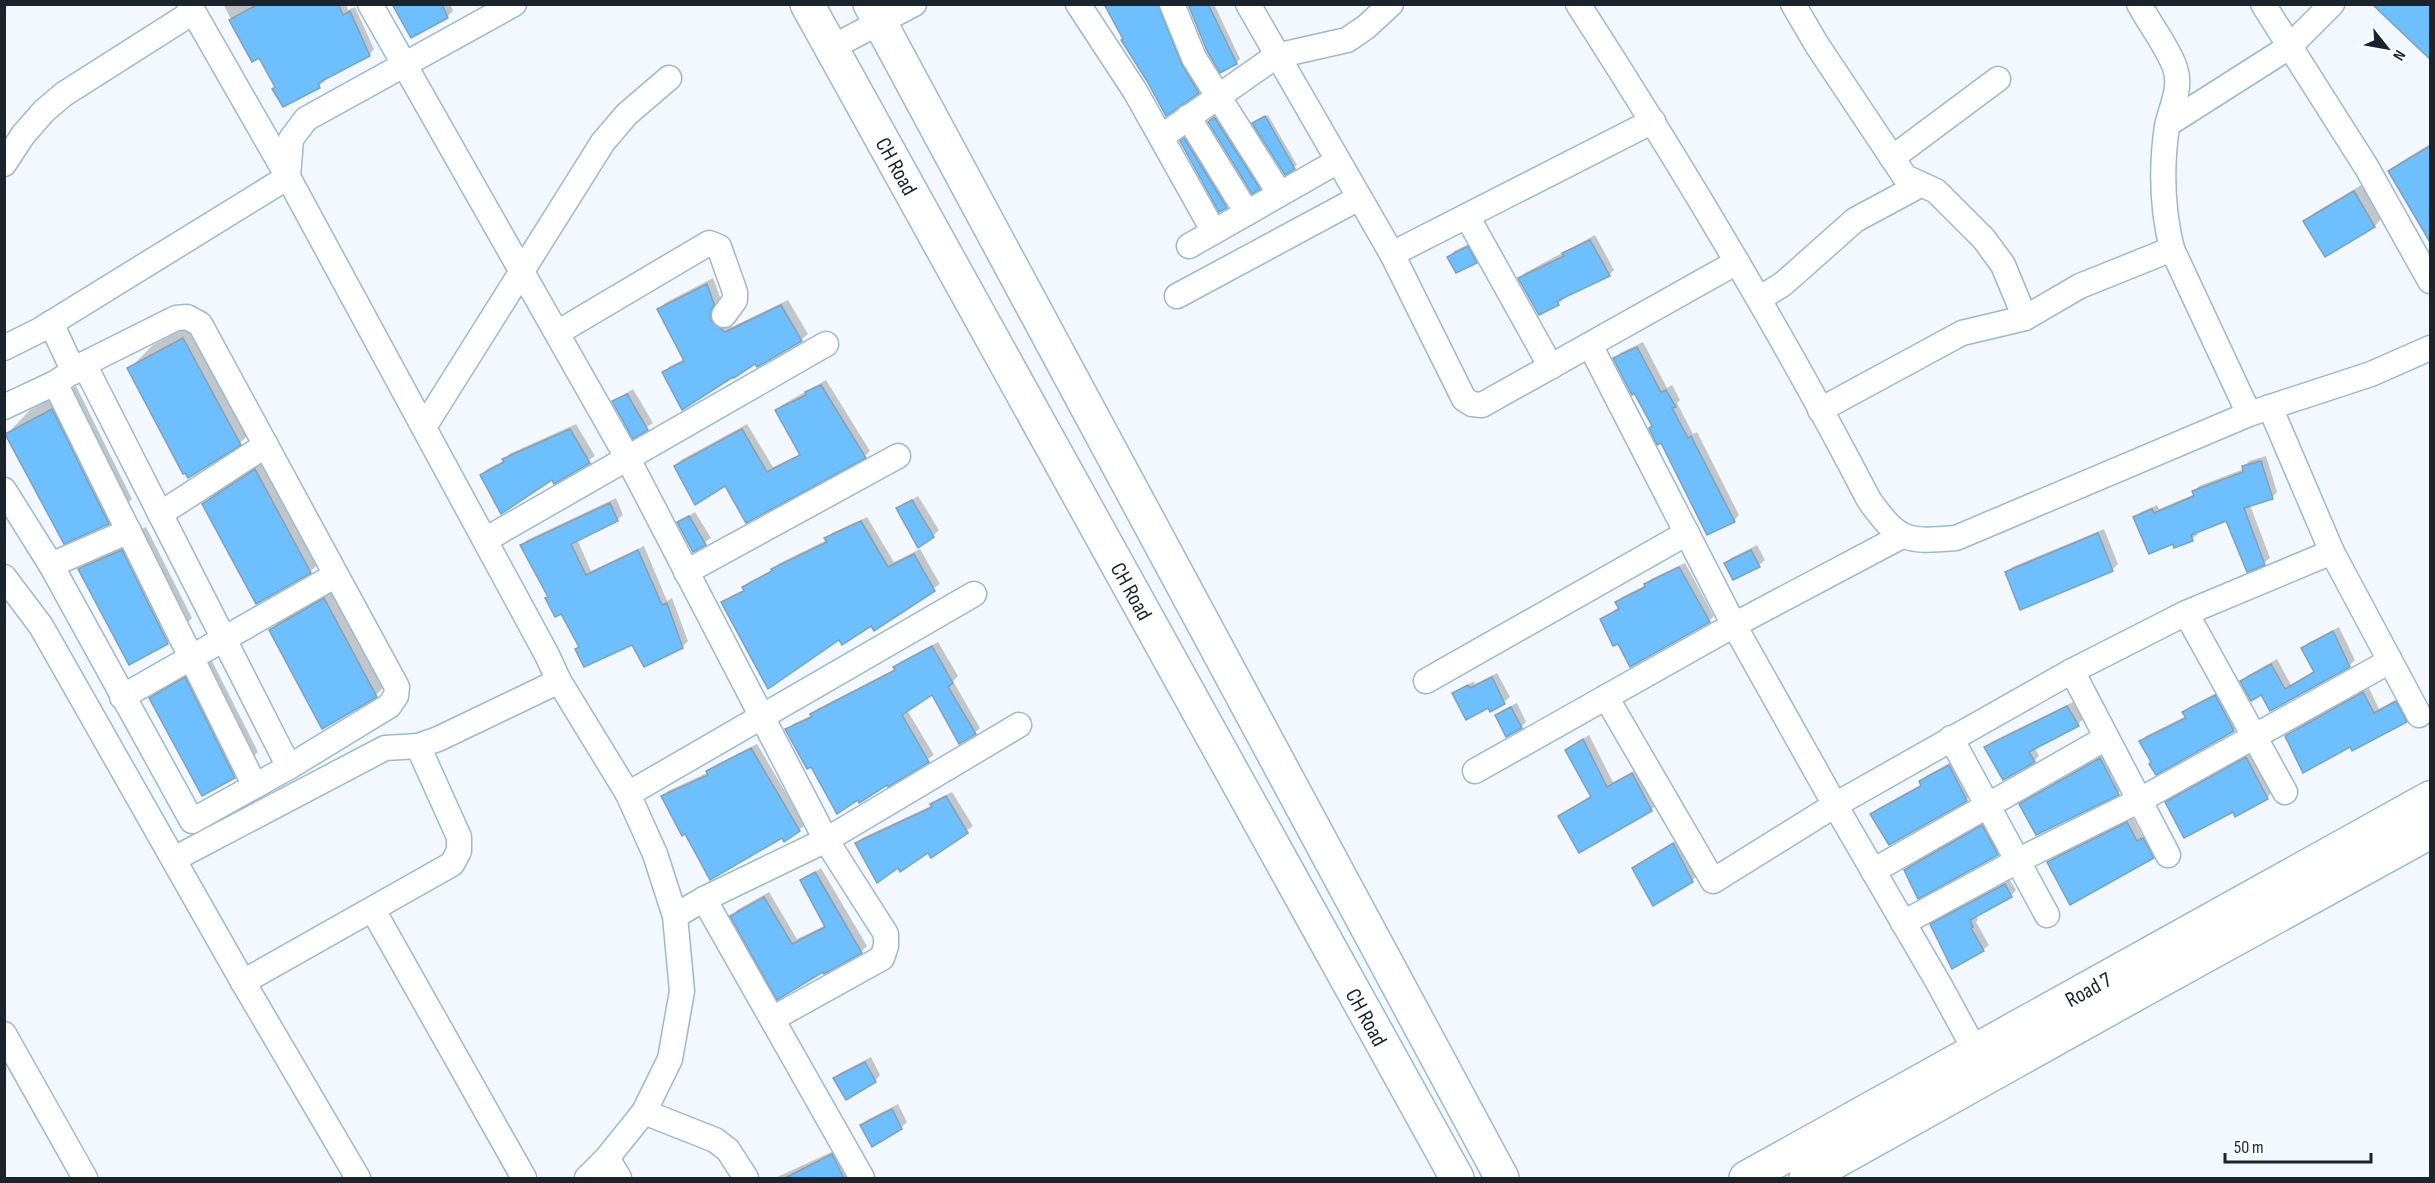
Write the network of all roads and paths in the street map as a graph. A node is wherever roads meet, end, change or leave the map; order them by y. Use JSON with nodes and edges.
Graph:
{"nodes":[{"id":1,"x":370,"y":4,"type":"edge"},
{"id":2,"x":514,"y":4,"type":"edge"},
{"id":3,"x":807,"y":4,"type":"edge"},
{"id":4,"x":914,"y":4,"type":"edge"},
{"id":5,"x":1078,"y":4,"type":"edge"},
{"id":6,"x":1172,"y":4,"type":"edge"},
{"id":7,"x":1248,"y":4,"type":"edge"},
{"id":8,"x":1391,"y":4,"type":"edge"},
{"id":9,"x":1578,"y":4,"type":"edge"},
{"id":10,"x":1793,"y":4,"type":"edge"},
{"id":11,"x":2139,"y":4,"type":"edge"},
{"id":12,"x":2263,"y":4,"type":"edge"},
{"id":13,"x":2332,"y":4,"type":"edge"},
{"id":14,"x":191,"y":8,"type":"edge"},
{"id":15,"x":875,"y":14,"type":"edge"},
{"id":16,"x":2289,"y":46,"type":"junction"},
{"id":17,"x":831,"y":48,"type":"junction"},
{"id":18,"x":1276,"y":56,"type":"junction"},
{"id":19,"x":404,"y":65,"type":"junction"},
{"id":20,"x":669,"y":78,"type":"dead end"},
{"id":21,"x":1998,"y":79,"type":"dead end"},
{"id":22,"x":1218,"y":96,"type":"junction"},
{"id":23,"x":1188,"y":117,"type":"junction"},
{"id":24,"x":1653,"y":122,"type":"junction"},
{"id":25,"x":2168,"y":124,"type":"junction"},
{"id":26,"x":1161,"y":137,"type":"junction"},
{"id":27,"x":1892,"y":158,"type":"junction"},
{"id":28,"x":1338,"y":161,"type":"junction"},
{"id":29,"x":4,"y":164,"type":"edge"},
{"id":30,"x":288,"y":177,"type":"junction"},
{"id":31,"x":1920,"y":185,"type":"junction"},
{"id":32,"x":1280,"y":194,"type":"junction"},
{"id":33,"x":1359,"y":198,"type":"junction"},
{"id":34,"x":1247,"y":213,"type":"junction"},
{"id":35,"x":1467,"y":216,"type":"junction"},
{"id":36,"x":1214,"y":232,"type":"junction"},
{"id":37,"x":1189,"y":246,"type":"dead end"},
{"id":38,"x":2172,"y":249,"type":"junction"},
{"id":39,"x":1392,"y":254,"type":"junction"},
{"id":40,"x":1737,"y":262,"type":"junction"},
{"id":41,"x":522,"y":272,"type":"junction"},
{"id":42,"x":2430,"y":280,"type":"edge"},
{"id":43,"x":1177,"y":296,"type":"dead end"},
{"id":44,"x":1759,"y":299,"type":"junction"},
{"id":45,"x":724,"y":315,"type":"dead end"},
{"id":46,"x":2025,"y":318,"type":"junction"},
{"id":47,"x":51,"y":323,"type":"junction"},
{"id":48,"x":556,"y":333,"type":"junction"},
{"id":49,"x":826,"y":344,"type":"dead end"},
{"id":50,"x":1590,"y":345,"type":"junction"},
{"id":51,"x":4,"y":348,"type":"edge"},
{"id":52,"x":2430,"y":348,"type":"edge"},
{"id":53,"x":1551,"y":367,"type":"junction"},
{"id":54,"x":71,"y":373,"type":"junction"},
{"id":55,"x":4,"y":407,"type":"edge"},
{"id":56,"x":1820,"y":410,"type":"junction"},
{"id":57,"x":2260,"y":410,"type":"junction"},
{"id":58,"x":424,"y":427,"type":"junction"},
{"id":59,"x":266,"y":445,"type":"junction"},
{"id":60,"x":898,"y":456,"type":"dead end"},
{"id":61,"x":627,"y":457,"type":"junction"},
{"id":62,"x":4,"y":490,"type":"edge"},
{"id":63,"x":160,"y":514,"type":"junction"},
{"id":64,"x":129,"y":531,"type":"junction"},
{"id":65,"x":1687,"y":533,"type":"junction"},
{"id":66,"x":1902,"y":536,"type":"junction"},
{"id":67,"x":485,"y":540,"type":"junction"},
{"id":68,"x":2332,"y":552,"type":"junction"},
{"id":69,"x":51,"y":565,"type":"junction"},
{"id":70,"x":686,"y":572,"type":"junction"},
{"id":71,"x":336,"y":575,"type":"junction"},
{"id":72,"x":4,"y":577,"type":"edge"},
{"id":73,"x":974,"y":594,"type":"dead end"},
{"id":74,"x":2186,"y":613,"type":"junction"},
{"id":75,"x":1734,"y":625,"type":"junction"},
{"id":76,"x":225,"y":638,"type":"junction"},
{"id":77,"x":192,"y":658,"type":"junction"},
{"id":78,"x":2390,"y":661,"type":"junction"},
{"id":79,"x":2072,"y":671,"type":"junction"},
{"id":80,"x":559,"y":681,"type":"junction"},
{"id":81,"x":1426,"y":681,"type":"dead end"},
{"id":82,"x":122,"y":697,"type":"junction"},
{"id":83,"x":1606,"y":697,"type":"junction"},
{"id":84,"x":762,"y":714,"type":"junction"},
{"id":85,"x":2419,"y":715,"type":"dead end"},
{"id":86,"x":1019,"y":725,"type":"dead end"},
{"id":87,"x":2254,"y":735,"type":"junction"},
{"id":88,"x":1951,"y":738,"type":"junction"},
{"id":89,"x":2106,"y":738,"type":"junction"},
{"id":90,"x":418,"y":746,"type":"junction"},
{"id":91,"x":1475,"y":771,"type":"dead end"},
{"id":92,"x":273,"y":776,"type":"junction"},
{"id":93,"x":2285,"y":792,"type":"dead end"},
{"id":94,"x":628,"y":794,"type":"junction"},
{"id":95,"x":2430,"y":798,"type":"edge"},
{"id":96,"x":2140,"y":800,"type":"junction"},
{"id":97,"x":285,"y":801,"type":"junction"},
{"id":98,"x":1835,"y":805,"type":"junction"},
{"id":99,"x":1988,"y":807,"type":"junction"},
{"id":100,"x":2430,"y":832,"type":"edge"},
{"id":101,"x":826,"y":840,"type":"junction"},
{"id":102,"x":2168,"y":855,"type":"dead end"},
{"id":103,"x":174,"y":859,"type":"junction"},
{"id":104,"x":2019,"y":860,"type":"junction"},
{"id":105,"x":1873,"y":871,"type":"junction"},
{"id":106,"x":704,"y":898,"type":"junction"},
{"id":107,"x":373,"y":910,"type":"junction"},
{"id":108,"x":2047,"y":915,"type":"dead end"},
{"id":109,"x":675,"y":916,"type":"junction"},
{"id":110,"x":1904,"y":923,"type":"junction"},
{"id":111,"x":243,"y":982,"type":"junction"},
{"id":112,"x":772,"y":1019,"type":"junction"},
{"id":113,"x":4,"y":1034,"type":"edge"},
{"id":114,"x":1976,"y":1052,"type":"junction"},
{"id":115,"x":644,"y":1112,"type":"junction"},
{"id":116,"x":613,"y":1168,"type":"edge"},
{"id":117,"x":1813,"y":1177,"type":"edge"},
{"id":118,"x":85,"y":1179,"type":"edge"},
{"id":119,"x":357,"y":1179,"type":"edge"},
{"id":120,"x":524,"y":1179,"type":"edge"},
{"id":121,"x":587,"y":1179,"type":"edge"},
{"id":122,"x":746,"y":1179,"type":"edge"},
{"id":123,"x":862,"y":1179,"type":"edge"},
{"id":124,"x":1457,"y":1179,"type":"edge"},
{"id":125,"x":1502,"y":1179,"type":"edge"},
{"id":126,"x":1746,"y":1179,"type":"edge"}],
"edges":[{"from":1,"to":19,"type":"street"},
{"from":2,"to":19,"type":"street"},
{"from":3,"to":17,"type":"street","name":"CH Road"},
{"from":4,"to":15,"type":"street"},
{"from":5,"to":26,"type":"street"},
{"from":6,"to":22,"type":"street"},
{"from":7,"to":18,"type":"street"},
{"from":8,"to":18,"type":"street"},
{"from":9,"to":24,"type":"street"},
{"from":10,"to":27,"type":"street"},
{"from":11,"to":25,"type":"street"},
{"from":12,"to":16,"type":"street"},
{"from":13,"to":16,"type":"street"},
{"from":14,"to":29,"type":"street"},
{"from":14,"to":30,"type":"street"},
{"from":15,"to":17,"type":"street"},
{"from":15,"to":125,"type":"street","name":"CH Road"},
{"from":16,"to":25,"type":"street"},
{"from":16,"to":42,"type":"street"},
{"from":17,"to":124,"type":"street","name":"CH Road"},
{"from":18,"to":22,"type":"street"},
{"from":18,"to":28,"type":"street"},
{"from":19,"to":30,"type":"street"},
{"from":19,"to":41,"type":"street"},
{"from":20,"to":41,"type":"street"},
{"from":21,"to":27,"type":"street"},
{"from":22,"to":23,"type":"street"},
{"from":22,"to":32,"type":"street"},
{"from":23,"to":26,"type":"street"},
{"from":23,"to":34,"type":"street"},
{"from":24,"to":35,"type":"street"},
{"from":24,"to":40,"type":"street"},
{"from":25,"to":38,"type":"street"},
{"from":26,"to":36,"type":"street"},
{"from":27,"to":31,"type":"street"},
{"from":28,"to":32,"type":"street"},
{"from":28,"to":33,"type":"street"},
{"from":30,"to":47,"type":"street"},
{"from":30,"to":58,"type":"street"},
{"from":31,"to":44,"type":"street"},
{"from":31,"to":46,"type":"street"},
{"from":32,"to":34,"type":"street"},
{"from":33,"to":39,"type":"street"},
{"from":33,"to":43,"type":"street"},
{"from":34,"to":36,"type":"street"},
{"from":35,"to":39,"type":"street"},
{"from":35,"to":53,"type":"street"},
{"from":36,"to":37,"type":"street"},
{"from":38,"to":46,"type":"street"},
{"from":38,"to":57,"type":"street"},
{"from":39,"to":53,"type":"street"},
{"from":40,"to":44,"type":"street"},
{"from":40,"to":50,"type":"street"},
{"from":41,"to":48,"type":"street"},
{"from":41,"to":58,"type":"street"},
{"from":44,"to":56,"type":"street"},
{"from":45,"to":48,"type":"street"},
{"from":46,"to":56,"type":"street"},
{"from":47,"to":51,"type":"street"},
{"from":47,"to":54,"type":"street"},
{"from":48,"to":61,"type":"street"},
{"from":49,"to":61,"type":"street"},
{"from":50,"to":53,"type":"street"},
{"from":50,"to":65,"type":"street"},
{"from":52,"to":57,"type":"street"},
{"from":54,"to":55,"type":"street"},
{"from":54,"to":59,"type":"street"},
{"from":54,"to":63,"type":"street"},
{"from":54,"to":64,"type":"street"},
{"from":56,"to":66,"type":"street"},
{"from":57,"to":66,"type":"street"},
{"from":57,"to":68,"type":"street"},
{"from":58,"to":67,"type":"street"},
{"from":59,"to":63,"type":"street"},
{"from":59,"to":71,"type":"street"},
{"from":60,"to":70,"type":"street"},
{"from":61,"to":67,"type":"street"},
{"from":61,"to":70,"type":"street"},
{"from":62,"to":69,"type":"street"},
{"from":63,"to":76,"type":"street"},
{"from":64,"to":69,"type":"street"},
{"from":64,"to":77,"type":"street"},
{"from":65,"to":75,"type":"street"},
{"from":65,"to":81,"type":"street"},
{"from":66,"to":75,"type":"street"},
{"from":67,"to":80,"type":"street"},
{"from":68,"to":74,"type":"street"},
{"from":68,"to":78,"type":"street"},
{"from":69,"to":82,"type":"street"},
{"from":70,"to":84,"type":"street"},
{"from":71,"to":76,"type":"street"},
{"from":71,"to":92,"type":"street"},
{"from":72,"to":103,"type":"street"},
{"from":73,"to":84,"type":"street"},
{"from":74,"to":79,"type":"street"},
{"from":74,"to":87,"type":"street"},
{"from":75,"to":83,"type":"street"},
{"from":75,"to":98,"type":"street"},
{"from":76,"to":77,"type":"street"},
{"from":76,"to":92,"type":"street"},
{"from":77,"to":82,"type":"street"},
{"from":77,"to":92,"type":"street"},
{"from":78,"to":85,"type":"street"},
{"from":78,"to":87,"type":"street"},
{"from":79,"to":88,"type":"street"},
{"from":79,"to":89,"type":"street"},
{"from":80,"to":90,"type":"street"},
{"from":80,"to":94,"type":"street"},
{"from":82,"to":92,"type":"street"},
{"from":83,"to":91,"type":"street"},
{"from":83,"to":98,"type":"street"},
{"from":84,"to":94,"type":"street"},
{"from":84,"to":101,"type":"street"},
{"from":86,"to":101,"type":"street"},
{"from":87,"to":93,"type":"street"},
{"from":87,"to":96,"type":"street"},
{"from":88,"to":98,"type":"street"},
{"from":88,"to":99,"type":"street"},
{"from":89,"to":96,"type":"street"},
{"from":89,"to":99,"type":"street"},
{"from":90,"to":97,"type":"street"},
{"from":90,"to":107,"type":"street"},
{"from":92,"to":97,"type":"street"},
{"from":94,"to":109,"type":"street"},
{"from":95,"to":114,"type":"street","name":"Road 7"},
{"from":96,"to":102,"type":"street"},
{"from":96,"to":104,"type":"street"},
{"from":97,"to":103,"type":"street"},
{"from":98,"to":105,"type":"street"},
{"from":99,"to":104,"type":"street"},
{"from":99,"to":105,"type":"street"},
{"from":100,"to":117,"type":"street","name":"Road 7"},
{"from":101,"to":106,"type":"street"},
{"from":101,"to":112,"type":"street"},
{"from":103,"to":111,"type":"street"},
{"from":104,"to":108,"type":"street"},
{"from":104,"to":110,"type":"street"},
{"from":105,"to":110,"type":"street"},
{"from":106,"to":109,"type":"street"},
{"from":106,"to":112,"type":"street"},
{"from":107,"to":111,"type":"street"},
{"from":107,"to":120,"type":"street"},
{"from":109,"to":115,"type":"street"},
{"from":110,"to":114,"type":"street"},
{"from":111,"to":119,"type":"street"},
{"from":112,"to":123,"type":"street"},
{"from":113,"to":118,"type":"street"},
{"from":114,"to":126,"type":"street","name":"Road 7"},
{"from":115,"to":116,"type":"street"},
{"from":115,"to":122,"type":"street"},
{"from":116,"to":121,"type":"street"}]}
